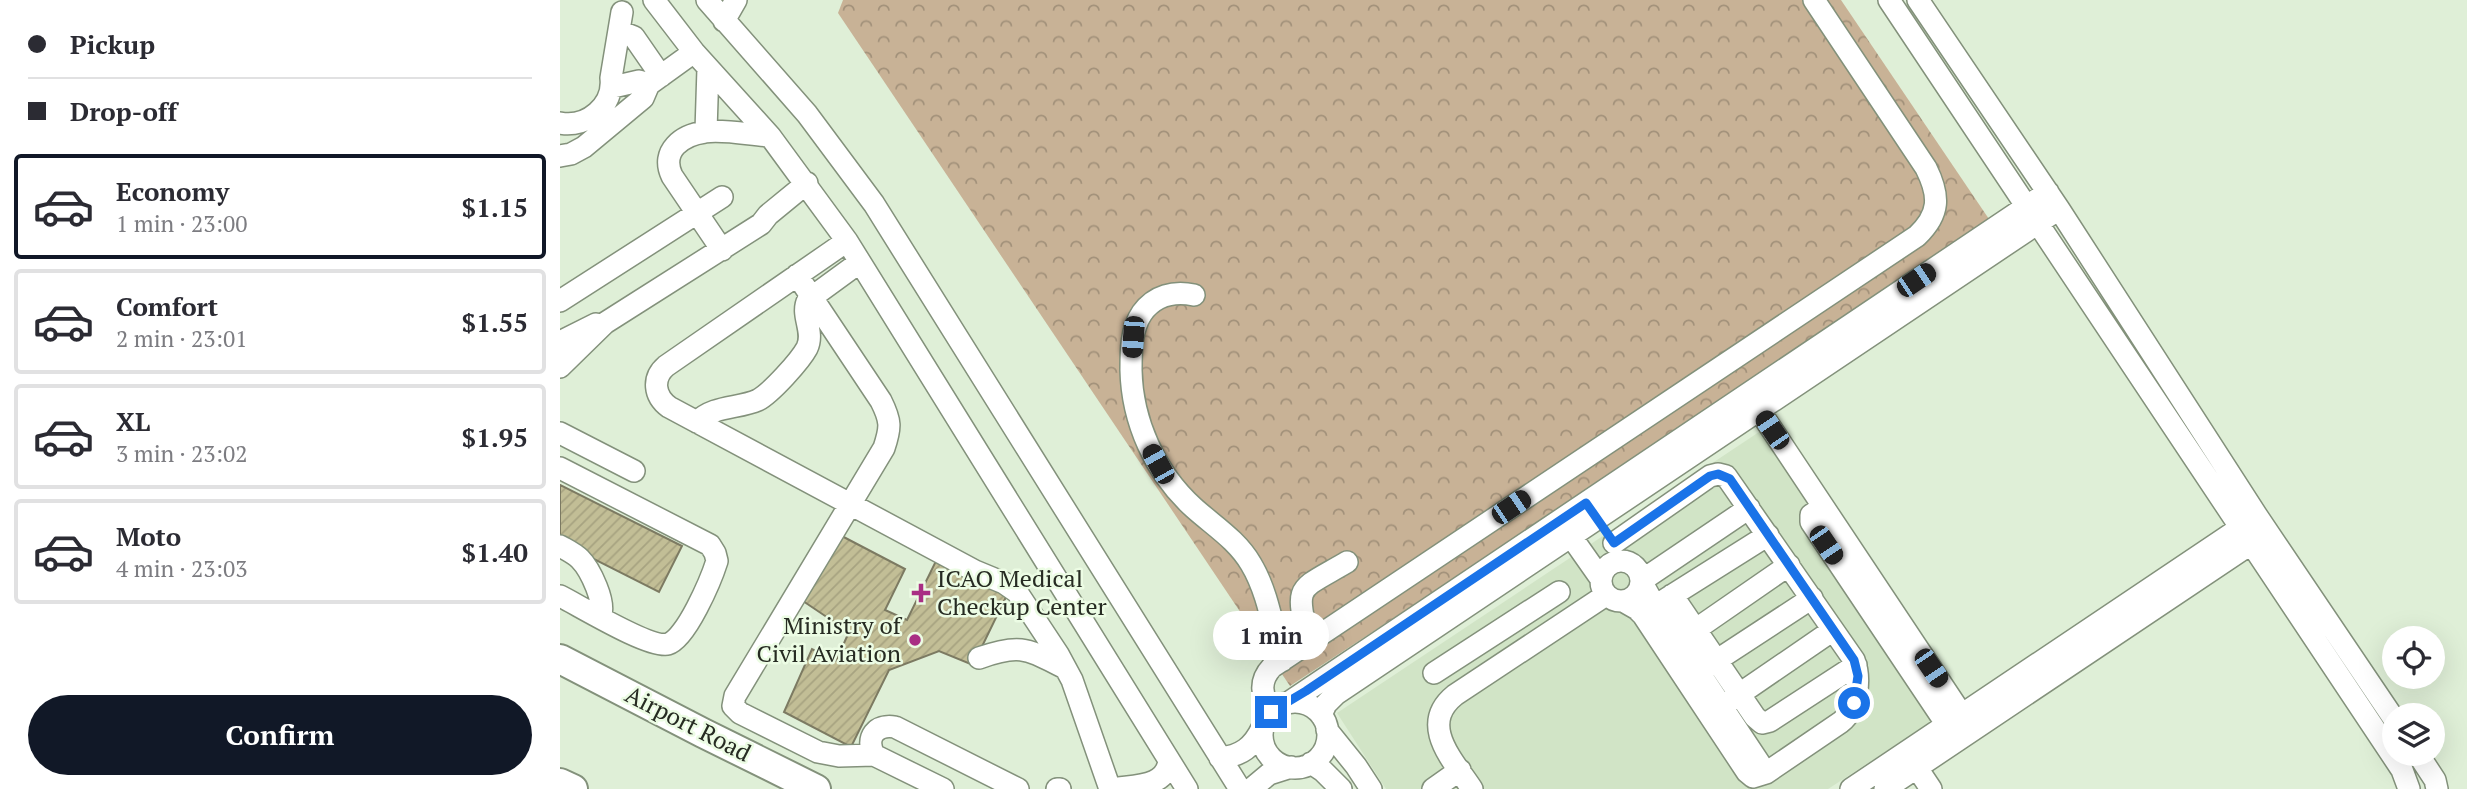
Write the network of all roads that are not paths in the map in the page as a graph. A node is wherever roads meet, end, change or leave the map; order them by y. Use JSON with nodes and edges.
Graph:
{"nodes":[{"id":1,"x":654,"y":0,"type":"edge"},
{"id":2,"x":707,"y":0,"type":"edge"},
{"id":3,"x":736,"y":0,"type":"edge"},
{"id":4,"x":1814,"y":0,"type":"edge"},
{"id":5,"x":1889,"y":0,"type":"edge"},
{"id":6,"x":1919,"y":0,"type":"edge"},
{"id":7,"x":724,"y":21,"type":"junction"},
{"id":8,"x":701,"y":60,"type":"junction"},
{"id":9,"x":655,"y":80,"type":"junction"},
{"id":10,"x":613,"y":87,"type":"junction"},
{"id":11,"x":560,"y":123,"type":"edge"},
{"id":12,"x":592,"y":128,"type":"junction"},
{"id":13,"x":706,"y":131,"type":"junction"},
{"id":14,"x":771,"y":136,"type":"junction"},
{"id":15,"x":560,"y":156,"type":"edge"},
{"id":16,"x":812,"y":190,"type":"junction"},
{"id":17,"x":722,"y":197,"type":"dead end"},
{"id":18,"x":2054,"y":200,"type":"junction"},
{"id":19,"x":697,"y":213,"type":"junction"},
{"id":20,"x":2032,"y":215,"type":"junction"},
{"id":21,"x":847,"y":241,"type":"junction"},
{"id":22,"x":722,"y":250,"type":"junction"},
{"id":23,"x":860,"y":262,"type":"junction"},
{"id":24,"x":797,"y":275,"type":"junction"},
{"id":25,"x":1194,"y":295,"type":"dead end"},
{"id":26,"x":812,"y":297,"type":"junction"},
{"id":27,"x":560,"y":301,"type":"edge"},
{"id":28,"x":605,"y":323,"type":"junction"},
{"id":29,"x":560,"y":342,"type":"edge"},
{"id":30,"x":560,"y":368,"type":"edge"},
{"id":31,"x":1753,"y":402,"type":"junction"},
{"id":32,"x":697,"y":422,"type":"junction"},
{"id":33,"x":560,"y":433,"type":"edge"},
{"id":34,"x":560,"y":468,"type":"edge"},
{"id":35,"x":620,"y":499,"type":"junction"},
{"id":36,"x":850,"y":502,"type":"junction"},
{"id":37,"x":1749,"y":508,"type":"junction"},
{"id":38,"x":1592,"y":511,"type":"junction"},
{"id":39,"x":1566,"y":528,"type":"junction"},
{"id":40,"x":2254,"y":530,"type":"junction"},
{"id":41,"x":1768,"y":535,"type":"junction"},
{"id":42,"x":1614,"y":543,"type":"junction"},
{"id":43,"x":560,"y":546,"type":"edge"},
{"id":44,"x":1347,"y":562,"type":"dead end"},
{"id":45,"x":1627,"y":562,"type":"junction"},
{"id":46,"x":1789,"y":565,"type":"junction"},
{"id":47,"x":589,"y":573,"type":"junction"},
{"id":48,"x":1641,"y":581,"type":"junction"},
{"id":49,"x":560,"y":590,"type":"edge"},
{"id":50,"x":1559,"y":592,"type":"dead end"},
{"id":51,"x":1610,"y":592,"type":"junction"},
{"id":52,"x":560,"y":596,"type":"edge"},
{"id":53,"x":1812,"y":598,"type":"junction"},
{"id":54,"x":1664,"y":601,"type":"junction"},
{"id":55,"x":1538,"y":606,"type":"junction"},
{"id":56,"x":600,"y":617,"type":"junction"},
{"id":57,"x":1554,"y":629,"type":"junction"},
{"id":58,"x":1695,"y":629,"type":"junction"},
{"id":59,"x":1833,"y":630,"type":"junction"},
{"id":60,"x":1309,"y":643,"type":"junction"},
{"id":61,"x":1463,"y":655,"type":"junction"},
{"id":62,"x":979,"y":658,"type":"dead end"},
{"id":63,"x":560,"y":659,"type":"edge"},
{"id":64,"x":1282,"y":661,"type":"junction"},
{"id":65,"x":1856,"y":665,"type":"junction"},
{"id":66,"x":1708,"y":666,"type":"junction"},
{"id":67,"x":1067,"y":669,"type":"junction"},
{"id":68,"x":1434,"y":673,"type":"dead end"},
{"id":69,"x":1480,"y":679,"type":"junction"},
{"id":70,"x":2382,"y":703,"type":"edge"},
{"id":71,"x":1723,"y":705,"type":"junction"},
{"id":72,"x":1274,"y":714,"type":"junction"},
{"id":73,"x":1324,"y":723,"type":"junction"},
{"id":74,"x":1960,"y":723,"type":"junction"},
{"id":75,"x":874,"y":755,"type":"junction"},
{"id":76,"x":1220,"y":758,"type":"junction"},
{"id":77,"x":1169,"y":760,"type":"junction"},
{"id":78,"x":1911,"y":760,"type":"junction"},
{"id":79,"x":1301,"y":765,"type":"junction"},
{"id":80,"x":2426,"y":766,"type":"edge"},
{"id":81,"x":1460,"y":770,"type":"junction"},
{"id":82,"x":1760,"y":780,"type":"edge"},
{"id":83,"x":560,"y":783,"type":"edge"},
{"id":84,"x":573,"y":789,"type":"edge"},
{"id":85,"x":816,"y":789,"type":"edge"},
{"id":86,"x":943,"y":789,"type":"edge"},
{"id":87,"x":1018,"y":789,"type":"edge"},
{"id":88,"x":1111,"y":789,"type":"edge"},
{"id":89,"x":1187,"y":789,"type":"edge"},
{"id":90,"x":1240,"y":789,"type":"edge"},
{"id":91,"x":1251,"y":789,"type":"edge"},
{"id":92,"x":1341,"y":789,"type":"edge"},
{"id":93,"x":1371,"y":789,"type":"edge"},
{"id":94,"x":1433,"y":789,"type":"edge"},
{"id":95,"x":1472,"y":789,"type":"edge"},
{"id":96,"x":1851,"y":789,"type":"edge"},
{"id":97,"x":1885,"y":789,"type":"edge"},
{"id":98,"x":1931,"y":789,"type":"edge"},
{"id":99,"x":2409,"y":789,"type":"edge"},
{"id":100,"x":2437,"y":789,"type":"edge"}],
"edges":[{"from":1,"to":8,"type":"street"},
{"from":2,"to":7,"type":"street"},
{"from":3,"to":7,"type":"street"},
{"from":4,"to":60,"type":"street"},
{"from":5,"to":20,"type":"street"},
{"from":6,"to":18,"type":"street"},
{"from":7,"to":76,"type":"street"},
{"from":8,"to":9,"type":"street"},
{"from":8,"to":13,"type":"street"},
{"from":8,"to":14,"type":"street"},
{"from":9,"to":10,"type":"street"},
{"from":9,"to":10,"type":"street"},
{"from":9,"to":12,"type":"street"},
{"from":10,"to":12,"type":"street"},
{"from":11,"to":12,"type":"street"},
{"from":12,"to":15,"type":"street"},
{"from":13,"to":14,"type":"street"},
{"from":13,"to":19,"type":"street"},
{"from":14,"to":16,"type":"street"},
{"from":16,"to":21,"type":"street"},
{"from":16,"to":22,"type":"street"},
{"from":17,"to":19,"type":"street"},
{"from":18,"to":20,"type":"street"},
{"from":18,"to":40,"type":"street"},
{"from":19,"to":22,"type":"street"},
{"from":19,"to":27,"type":"street"},
{"from":20,"to":31,"type":"street"},
{"from":20,"to":40,"type":"street"},
{"from":21,"to":23,"type":"street"},
{"from":21,"to":24,"type":"street"},
{"from":22,"to":28,"type":"street"},
{"from":23,"to":26,"type":"street"},
{"from":23,"to":77,"type":"street"},
{"from":24,"to":26,"type":"street"},
{"from":24,"to":32,"type":"street"},
{"from":25,"to":64,"type":"street"},
{"from":26,"to":32,"type":"street"},
{"from":26,"to":36,"type":"street"},
{"from":28,"to":29,"type":"street"},
{"from":28,"to":30,"type":"street"},
{"from":31,"to":38,"type":"street"},
{"from":31,"to":74,"type":"street"},
{"from":32,"to":36,"type":"street"},
{"from":33,"to":35,"type":"street"},
{"from":34,"to":35,"type":"street"},
{"from":35,"to":56,"type":"street"},
{"from":36,"to":67,"type":"street"},
{"from":36,"to":75,"type":"street"},
{"from":37,"to":41,"type":"street"},
{"from":37,"to":42,"type":"street"},
{"from":37,"to":48,"type":"street"},
{"from":38,"to":39,"type":"street"},
{"from":38,"to":42,"type":"street"},
{"from":39,"to":51,"type":"street"},
{"from":39,"to":72,"type":"street"},
{"from":39,"to":73,"type":"street"},
{"from":40,"to":70,"type":"street"},
{"from":40,"to":74,"type":"street"},
{"from":40,"to":99,"type":"street"},
{"from":41,"to":46,"type":"street"},
{"from":41,"to":54,"type":"street"},
{"from":42,"to":45,"type":"street"},
{"from":43,"to":47,"type":"street"},
{"from":44,"to":60,"type":"street"},
{"from":45,"to":48,"type":"street"},
{"from":45,"to":51,"type":"street"},
{"from":46,"to":53,"type":"street"},
{"from":46,"to":58,"type":"street"},
{"from":47,"to":49,"type":"street"},
{"from":47,"to":56,"type":"street"},
{"from":48,"to":51,"type":"street"},
{"from":48,"to":54,"type":"street"},
{"from":50,"to":55,"type":"street"},
{"from":51,"to":57,"type":"street"},
{"from":51,"to":71,"type":"street"},
{"from":52,"to":56,"type":"street"},
{"from":53,"to":59,"type":"street"},
{"from":53,"to":66,"type":"street"},
{"from":54,"to":58,"type":"street"},
{"from":54,"to":66,"type":"street"},
{"from":55,"to":57,"type":"street"},
{"from":55,"to":61,"type":"street"},
{"from":57,"to":69,"type":"street"},
{"from":58,"to":66,"type":"street"},
{"from":59,"to":65,"type":"street"},
{"from":59,"to":71,"type":"street"},
{"from":60,"to":64,"type":"street"},
{"from":61,"to":68,"type":"street"},
{"from":61,"to":69,"type":"street"},
{"from":62,"to":67,"type":"street"},
{"from":63,"to":85,"type":"main road","name":"Airport Road"},
{"from":64,"to":72,"type":"street"},
{"from":65,"to":71,"type":"street"},
{"from":65,"to":82,"type":"street"},
{"from":66,"to":71,"type":"street"},
{"from":67,"to":88,"type":"street"},
{"from":69,"to":81,"type":"street"},
{"from":71,"to":82,"type":"street"},
{"from":72,"to":73,"type":"street"},
{"from":72,"to":76,"type":"street"},
{"from":72,"to":79,"type":"street"},
{"from":73,"to":79,"type":"street"},
{"from":73,"to":93,"type":"street"},
{"from":74,"to":78,"type":"street"},
{"from":75,"to":86,"type":"street"},
{"from":75,"to":87,"type":"street"},
{"from":76,"to":90,"type":"street"},
{"from":77,"to":88,"type":"street"},
{"from":77,"to":89,"type":"street"},
{"from":78,"to":96,"type":"street"},
{"from":78,"to":97,"type":"street"},
{"from":78,"to":98,"type":"street"},
{"from":79,"to":91,"type":"street"},
{"from":79,"to":92,"type":"street"},
{"from":80,"to":100,"type":"street"},
{"from":81,"to":94,"type":"street"},
{"from":81,"to":95,"type":"street"},
{"from":83,"to":84,"type":"main road"}]}
